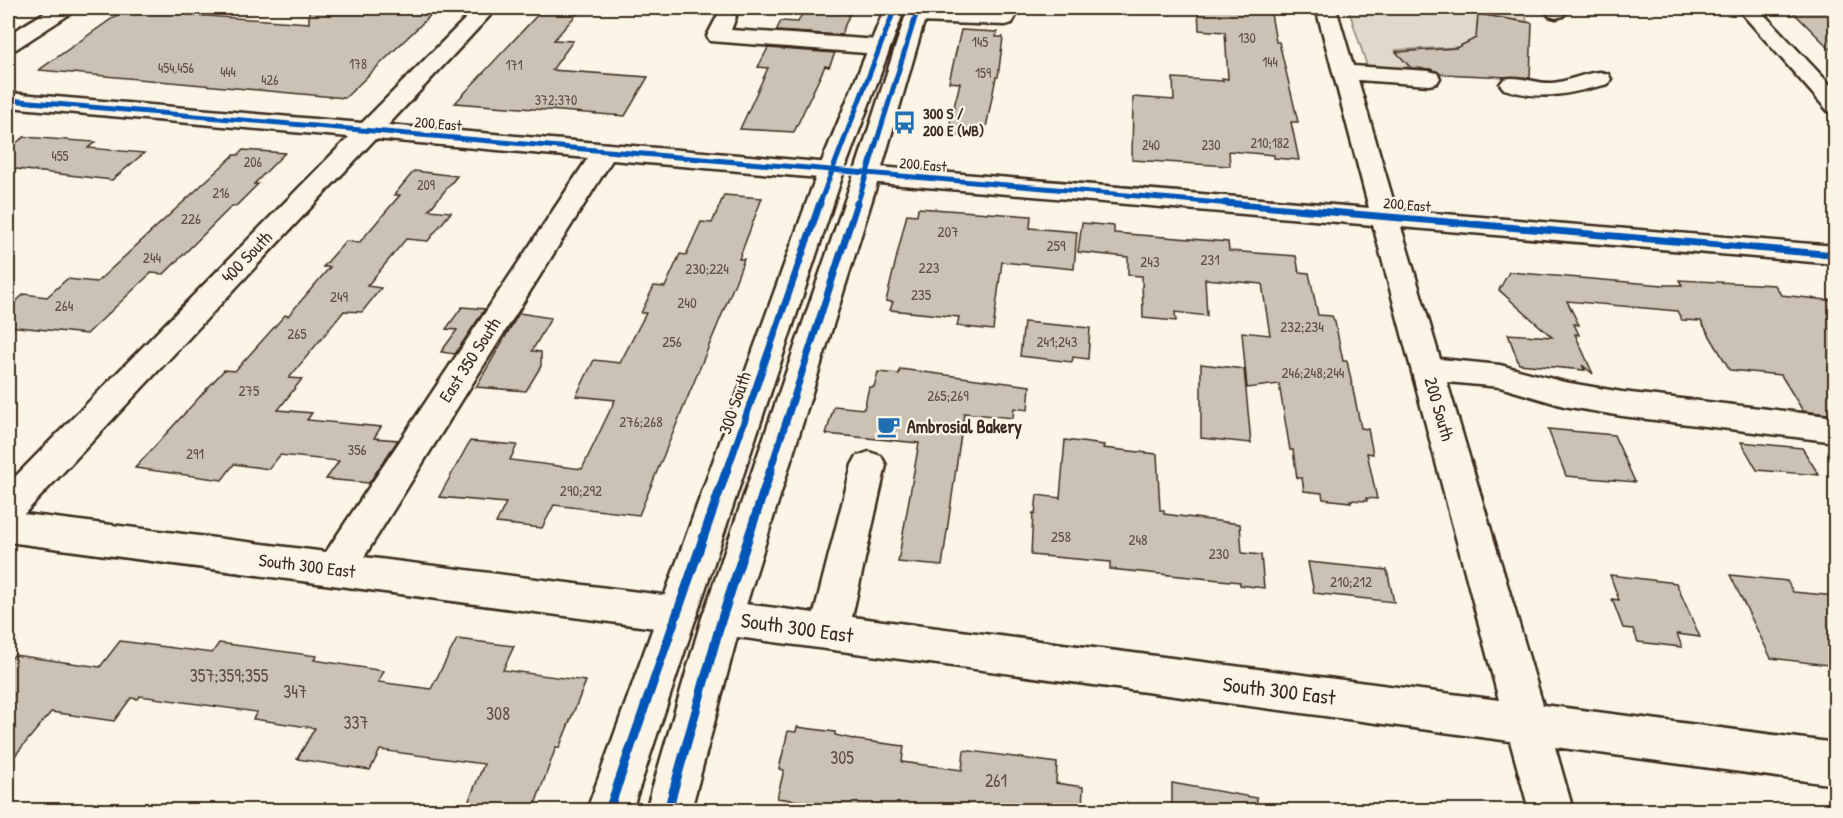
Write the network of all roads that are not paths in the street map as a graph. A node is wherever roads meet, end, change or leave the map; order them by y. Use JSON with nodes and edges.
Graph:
{"nodes":[{"id":1,"x":66,"y":8,"type":"edge"},
{"id":2,"x":487,"y":8,"type":"edge"},
{"id":3,"x":1010,"y":8,"type":"edge"},
{"id":4,"x":1326,"y":8,"type":"edge"},
{"id":5,"x":1746,"y":8,"type":"edge"},
{"id":6,"x":910,"y":10,"type":"edge"},
{"id":7,"x":726,"y":17,"type":"dead end"},
{"id":8,"x":8,"y":44,"type":"edge"},
{"id":9,"x":879,"y":46,"type":"junction"},
{"id":10,"x":1344,"y":72,"type":"junction"},
{"id":11,"x":1429,"y":78,"type":"dead end"},
{"id":12,"x":1600,"y":79,"type":"dead end"},
{"id":13,"x":1512,"y":84,"type":"dead end"},
{"id":14,"x":8,"y":100,"type":"edge"},
{"id":15,"x":1836,"y":106,"type":"edge"},
{"id":16,"x":368,"y":131,"type":"junction"},
{"id":17,"x":605,"y":151,"type":"junction"},
{"id":18,"x":831,"y":171,"type":"junction"},
{"id":19,"x":867,"y":174,"type":"junction"},
{"id":20,"x":1384,"y":217,"type":"junction"},
{"id":21,"x":1835,"y":255,"type":"edge"},
{"id":22,"x":1428,"y":369,"type":"junction"},
{"id":23,"x":1836,"y":430,"type":"edge"},
{"id":24,"x":869,"y":465,"type":"dead end"},
{"id":25,"x":8,"y":507,"type":"edge"},
{"id":26,"x":8,"y":527,"type":"edge"},
{"id":27,"x":335,"y":570,"type":"junction"},
{"id":28,"x":678,"y":614,"type":"junction"},
{"id":29,"x":722,"y":618,"type":"junction"},
{"id":30,"x":829,"y":632,"type":"junction"},
{"id":31,"x":1527,"y":724,"type":"junction"},
{"id":32,"x":1836,"y":764,"type":"edge"},
{"id":33,"x":609,"y":810,"type":"edge"},
{"id":34,"x":668,"y":810,"type":"edge"},
{"id":35,"x":1551,"y":810,"type":"edge"}],
"edges":[{"from":1,"to":8,"type":"street"},
{"from":2,"to":16,"type":"street","name":"400 South"},
{"from":3,"to":6,"type":"street"},
{"from":4,"to":10,"type":"street","name":"200 South"},
{"from":5,"to":15,"type":"street"},
{"from":6,"to":9,"type":"street","name":"300 South"},
{"from":6,"to":19,"type":"street"},
{"from":7,"to":9,"type":"street"},
{"from":9,"to":18,"type":"street","name":"300 South"},
{"from":10,"to":11,"type":"street"},
{"from":10,"to":20,"type":"street","name":"200 South"},
{"from":12,"to":13,"type":"street"},
{"from":14,"to":16,"type":"street","name":"200 East"},
{"from":16,"to":17,"type":"street","name":"200 East"},
{"from":16,"to":25,"type":"street","name":"400 South"},
{"from":17,"to":18,"type":"street","name":"200 East"},
{"from":17,"to":27,"type":"street","name":"East 350 South"},
{"from":18,"to":28,"type":"street","name":"300 South"},
{"from":19,"to":20,"type":"street","name":"200 East"},
{"from":19,"to":29,"type":"street"},
{"from":20,"to":21,"type":"street","name":"200 East"},
{"from":20,"to":22,"type":"street","name":"200 South"},
{"from":22,"to":23,"type":"street"},
{"from":22,"to":31,"type":"street","name":"200 South"},
{"from":24,"to":30,"type":"street"},
{"from":26,"to":27,"type":"street","name":"South 300 East"},
{"from":27,"to":28,"type":"street","name":"South 300 East"},
{"from":28,"to":33,"type":"street","name":"300 South"},
{"from":29,"to":30,"type":"street","name":"South 300 East"},
{"from":29,"to":34,"type":"street"},
{"from":30,"to":31,"type":"street","name":"South 300 East"},
{"from":31,"to":32,"type":"street","name":"South 300 East"},
{"from":31,"to":35,"type":"street","name":"200 South"}]}
